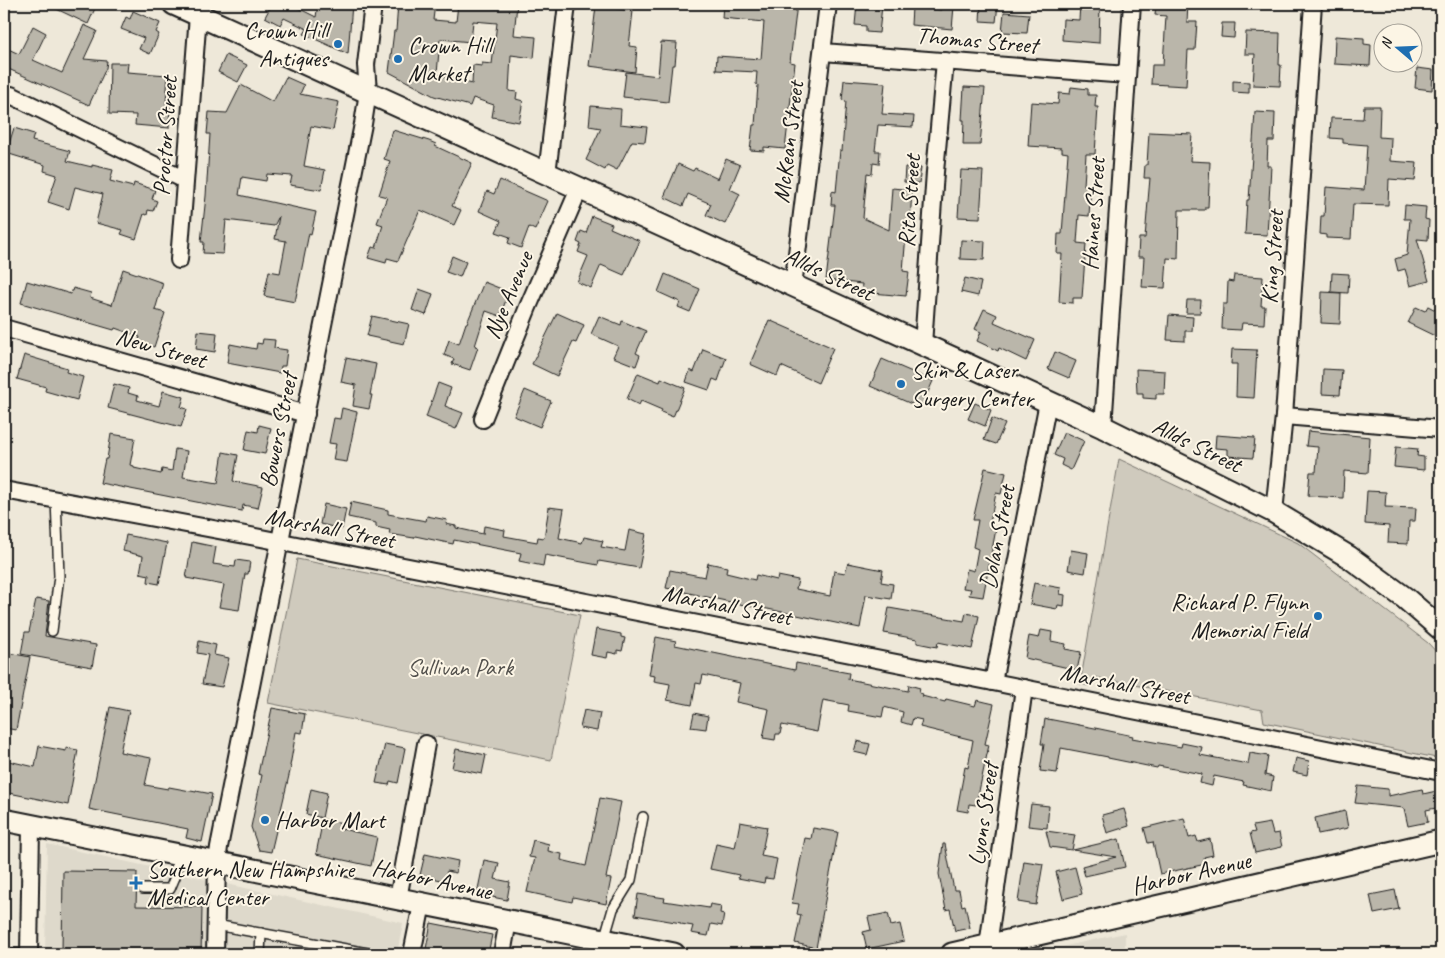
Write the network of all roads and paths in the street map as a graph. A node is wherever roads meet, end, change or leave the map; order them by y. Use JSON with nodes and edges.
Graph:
{"nodes":[{"id":1,"x":174,"y":4,"type":"edge"},
{"id":2,"x":373,"y":4,"type":"edge"},
{"id":3,"x":567,"y":4,"type":"edge"},
{"id":4,"x":828,"y":4,"type":"edge"},
{"id":5,"x":1132,"y":4,"type":"edge"},
{"id":6,"x":1313,"y":4,"type":"edge"},
{"id":7,"x":198,"y":15,"type":"junction"},
{"id":8,"x":823,"y":52,"type":"junction"},
{"id":9,"x":945,"y":61,"type":"junction"},
{"id":10,"x":1127,"y":75,"type":"junction"},
{"id":11,"x":368,"y":92,"type":"junction"},
{"id":12,"x":11,"y":95,"type":"dead end"},
{"id":13,"x":547,"y":174,"type":"junction"},
{"id":14,"x":186,"y":180,"type":"junction"},
{"id":15,"x":579,"y":189,"type":"junction"},
{"id":16,"x":179,"y":260,"type":"dead end"},
{"id":17,"x":793,"y":286,"type":"junction"},
{"id":18,"x":4,"y":328,"type":"edge"},
{"id":19,"x":923,"y":344,"type":"junction"},
{"id":20,"x":1048,"y":402,"type":"junction"},
{"id":21,"x":306,"y":414,"type":"junction"},
{"id":22,"x":1284,"y":416,"type":"junction"},
{"id":23,"x":483,"y":419,"type":"dead end"},
{"id":24,"x":1102,"y":428,"type":"junction"},
{"id":25,"x":1441,"y":429,"type":"edge"},
{"id":26,"x":4,"y":490,"type":"edge"},
{"id":27,"x":56,"y":499,"type":"junction"},
{"id":28,"x":1274,"y":512,"type":"junction"},
{"id":29,"x":281,"y":542,"type":"junction"},
{"id":30,"x":1441,"y":629,"type":"edge"},
{"id":31,"x":52,"y":631,"type":"dead end"},
{"id":32,"x":993,"y":682,"type":"junction"},
{"id":33,"x":1024,"y":688,"type":"junction"},
{"id":34,"x":426,"y":744,"type":"dead end"},
{"id":35,"x":1441,"y":772,"type":"edge"},
{"id":36,"x":643,"y":817,"type":"dead end"},
{"id":37,"x":4,"y":820,"type":"edge"},
{"id":38,"x":31,"y":826,"type":"junction"},
{"id":39,"x":1441,"y":840,"type":"edge"},
{"id":40,"x":178,"y":855,"type":"junction"},
{"id":41,"x":217,"y":863,"type":"junction"},
{"id":42,"x":143,"y":889,"type":"dead end"},
{"id":43,"x":398,"y":899,"type":"junction"},
{"id":44,"x":422,"y":904,"type":"junction"},
{"id":45,"x":508,"y":921,"type":"junction"},
{"id":46,"x":216,"y":924,"type":"junction"},
{"id":47,"x":261,"y":933,"type":"junction"},
{"id":48,"x":604,"y":940,"type":"junction"},
{"id":49,"x":978,"y":950,"type":"edge"},
{"id":50,"x":4,"y":954,"type":"edge"},
{"id":51,"x":29,"y":954,"type":"edge"},
{"id":52,"x":215,"y":954,"type":"edge"},
{"id":53,"x":260,"y":954,"type":"edge"},
{"id":54,"x":372,"y":954,"type":"edge"},
{"id":55,"x":412,"y":954,"type":"edge"},
{"id":56,"x":502,"y":954,"type":"edge"},
{"id":57,"x":674,"y":954,"type":"edge"},
{"id":58,"x":952,"y":954,"type":"edge"}],
"edges":[{"from":1,"to":7,"type":"street","name":"Allds Street"},
{"from":2,"to":11,"type":"street","name":"Bowers Street"},
{"from":3,"to":13,"type":"street"},
{"from":4,"to":8,"type":"street","name":"McKean Street"},
{"from":5,"to":10,"type":"street","name":"Haines Street"},
{"from":6,"to":22,"type":"street","name":"King Street"},
{"from":7,"to":11,"type":"street","name":"Allds Street"},
{"from":7,"to":14,"type":"street","name":"Proctor Street"},
{"from":8,"to":9,"type":"street","name":"Thomas Street"},
{"from":8,"to":17,"type":"street","name":"McKean Street"},
{"from":9,"to":10,"type":"street","name":"Thomas Street"},
{"from":9,"to":19,"type":"street","name":"Rita Street"},
{"from":10,"to":24,"type":"street","name":"Haines Street"},
{"from":11,"to":13,"type":"street","name":"Allds Street"},
{"from":11,"to":21,"type":"street","name":"Bowers Street"},
{"from":12,"to":14,"type":"street"},
{"from":13,"to":15,"type":"street","name":"Allds Street"},
{"from":14,"to":16,"type":"street","name":"Proctor Street"},
{"from":15,"to":17,"type":"street","name":"Allds Street"},
{"from":15,"to":23,"type":"street","name":"Nye Avenue"},
{"from":17,"to":19,"type":"street","name":"Allds Street"},
{"from":18,"to":21,"type":"street","name":"New Street"},
{"from":19,"to":20,"type":"street","name":"Allds Street"},
{"from":20,"to":24,"type":"street","name":"Allds Street"},
{"from":20,"to":32,"type":"street","name":"Dolan Street"},
{"from":21,"to":29,"type":"street","name":"Bowers Street"},
{"from":22,"to":25,"type":"street"},
{"from":22,"to":28,"type":"street","name":"King Street"},
{"from":24,"to":28,"type":"street","name":"Allds Street"},
{"from":26,"to":27,"type":"street","name":"Marshall Street"},
{"from":27,"to":29,"type":"street","name":"Marshall Street"},
{"from":27,"to":31,"type":"lane"},
{"from":28,"to":30,"type":"street","name":"Allds Street"},
{"from":29,"to":32,"type":"street","name":"Marshall Street"},
{"from":29,"to":41,"type":"street","name":"Bowers Street"},
{"from":32,"to":33,"type":"street","name":"Marshall Street"},
{"from":33,"to":35,"type":"street","name":"Marshall Street"},
{"from":33,"to":49,"type":"street","name":"Lyons Street"},
{"from":34,"to":43,"type":"street"},
{"from":36,"to":48,"type":"lane"},
{"from":37,"to":38,"type":"street","name":"Harbor Avenue"},
{"from":38,"to":40,"type":"street","name":"Harbor Avenue"},
{"from":38,"to":51,"type":"street"},
{"from":39,"to":49,"type":"street","name":"Harbor Avenue"},
{"from":40,"to":41,"type":"street","name":"Harbor Avenue"},
{"from":40,"to":42,"type":"lane"},
{"from":41,"to":43,"type":"street","name":"Harbor Avenue"},
{"from":41,"to":46,"type":"street","name":"Bowers Street"},
{"from":43,"to":44,"type":"street","name":"Harbor Avenue"},
{"from":44,"to":45,"type":"street","name":"Harbor Avenue"},
{"from":44,"to":55,"type":"street"},
{"from":45,"to":48,"type":"street","name":"Harbor Avenue"},
{"from":45,"to":56,"type":"street"},
{"from":46,"to":47,"type":"lane"},
{"from":46,"to":52,"type":"street","name":"Bowers Street"},
{"from":47,"to":53,"type":"lane"},
{"from":47,"to":54,"type":"lane"},
{"from":48,"to":57,"type":"street","name":"Harbor Avenue"},
{"from":49,"to":58,"type":"street","name":"Harbor Avenue"},
{"from":50,"to":51,"type":"lane"}]}
